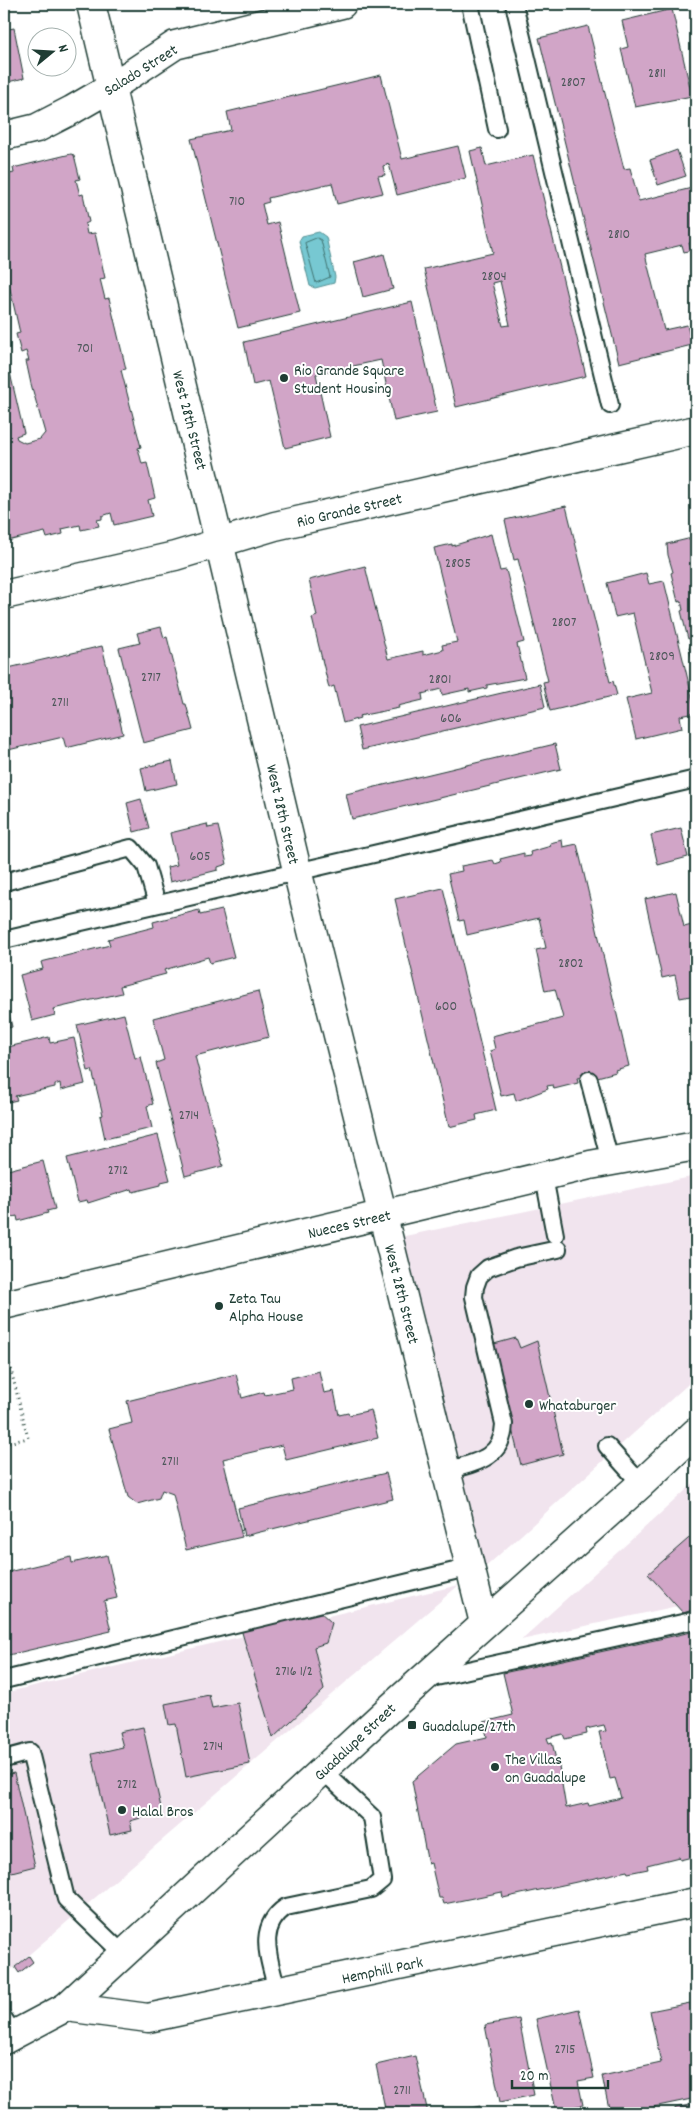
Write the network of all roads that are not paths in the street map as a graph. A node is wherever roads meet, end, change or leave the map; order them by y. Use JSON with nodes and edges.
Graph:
{"nodes":[{"id":1,"x":91,"y":4,"type":"edge"},
{"id":2,"x":342,"y":4,"type":"edge"},
{"id":3,"x":470,"y":4,"type":"edge"},
{"id":4,"x":514,"y":4,"type":"edge"},
{"id":5,"x":110,"y":88,"type":"junction"},
{"id":6,"x":497,"y":129,"type":"dead end"},
{"id":7,"x":4,"y":136,"type":"edge"},
{"id":8,"x":610,"y":405,"type":"dead end"},
{"id":9,"x":696,"y":430,"type":"edge"},
{"id":10,"x":220,"y":542,"type":"junction"},
{"id":11,"x":4,"y":595,"type":"edge"},
{"id":12,"x":696,"y":779,"type":"edge"},
{"id":13,"x":297,"y":870,"type":"junction"},
{"id":14,"x":4,"y":882,"type":"edge"},
{"id":15,"x":157,"y":904,"type":"junction"},
{"id":16,"x":4,"y":940,"type":"edge"},
{"id":17,"x":589,"y":1080,"type":"dead end"},
{"id":18,"x":696,"y":1146,"type":"edge"},
{"id":19,"x":610,"y":1161,"type":"junction"},
{"id":20,"x":544,"y":1176,"type":"junction"},
{"id":21,"x":384,"y":1215,"type":"junction"},
{"id":22,"x":4,"y":1305,"type":"edge"},
{"id":23,"x":696,"y":1432,"type":"edge"},
{"id":24,"x":607,"y":1446,"type":"dead end"},
{"id":25,"x":446,"y":1471,"type":"junction"},
{"id":26,"x":641,"y":1484,"type":"junction"},
{"id":27,"x":471,"y":1567,"type":"junction"},
{"id":28,"x":696,"y":1620,"type":"edge"},
{"id":29,"x":484,"y":1623,"type":"junction"},
{"id":30,"x":4,"y":1680,"type":"edge"},
{"id":31,"x":420,"y":1681,"type":"junction"},
{"id":32,"x":4,"y":1758,"type":"edge"},
{"id":33,"x":322,"y":1770,"type":"junction"},
{"id":34,"x":696,"y":1902,"type":"edge"},
{"id":35,"x":123,"y":1954,"type":"junction"},
{"id":36,"x":278,"y":1991,"type":"junction"},
{"id":37,"x":66,"y":2007,"type":"junction"},
{"id":38,"x":7,"y":2031,"type":"edge"}],
"edges":[{"from":1,"to":5,"type":"street","name":"West 28th Street"},
{"from":2,"to":5,"type":"street","name":"Salado Street"},
{"from":3,"to":6,"type":"lane"},
{"from":4,"to":8,"type":"lane"},
{"from":5,"to":7,"type":"street","name":"Salado Street"},
{"from":5,"to":10,"type":"street","name":"West 28th Street"},
{"from":9,"to":10,"type":"street","name":"Rio Grande Street"},
{"from":10,"to":11,"type":"street","name":"Rio Grande Street"},
{"from":10,"to":13,"type":"street","name":"West 28th Street"},
{"from":12,"to":13,"type":"lane"},
{"from":13,"to":15,"type":"lane"},
{"from":13,"to":21,"type":"street","name":"West 28th Street"},
{"from":14,"to":15,"type":"lane"},
{"from":15,"to":16,"type":"lane"},
{"from":17,"to":19,"type":"lane"},
{"from":18,"to":19,"type":"street","name":"Nueces Street"},
{"from":19,"to":20,"type":"street","name":"Nueces Street"},
{"from":20,"to":21,"type":"street","name":"Nueces Street"},
{"from":20,"to":25,"type":"lane"},
{"from":21,"to":22,"type":"street","name":"Nueces Street"},
{"from":21,"to":25,"type":"street","name":"West 28th Street"},
{"from":23,"to":26,"type":"street","name":"Guadalupe Street"},
{"from":24,"to":26,"type":"lane"},
{"from":25,"to":27,"type":"street","name":"West 28th Street"},
{"from":26,"to":29,"type":"street","name":"Guadalupe Street"},
{"from":27,"to":29,"type":"street","name":"West 28th Street"},
{"from":27,"to":30,"type":"lane"},
{"from":28,"to":31,"type":"lane"},
{"from":29,"to":31,"type":"street","name":"Guadalupe Street"},
{"from":31,"to":33,"type":"street","name":"Guadalupe Street"},
{"from":32,"to":35,"type":"lane"},
{"from":33,"to":35,"type":"street","name":"Guadalupe Street"},
{"from":33,"to":36,"type":"lane"},
{"from":34,"to":36,"type":"street","name":"Hemphill Park"},
{"from":35,"to":37,"type":"street","name":"Guadalupe Street"},
{"from":36,"to":37,"type":"street","name":"Hemphill Park"},
{"from":37,"to":38,"type":"street","name":"Guadalupe Street"}]}
